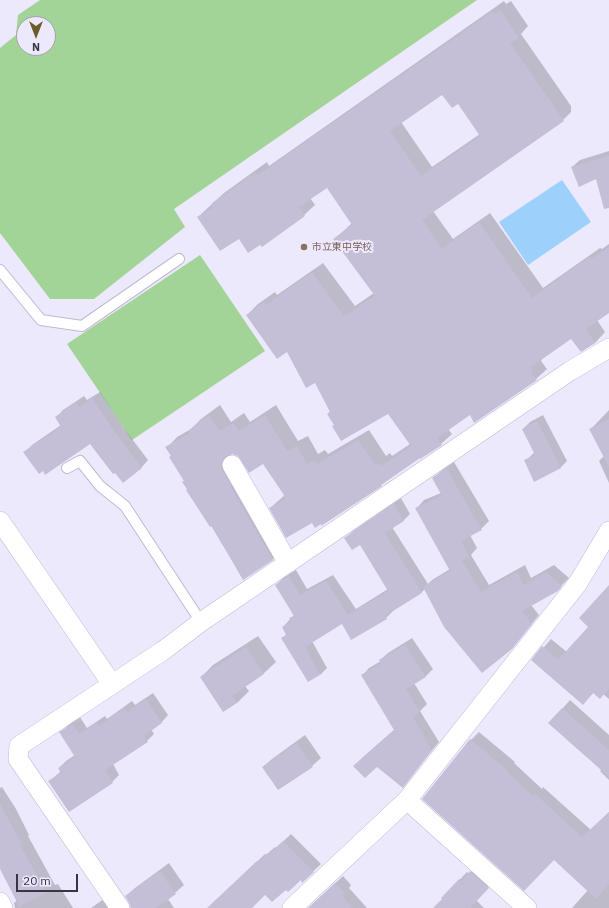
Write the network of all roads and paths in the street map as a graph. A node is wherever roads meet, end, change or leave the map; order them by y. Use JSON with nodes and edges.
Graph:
{"nodes":[{"id":1,"x":179,"y":259,"type":"dead end"},
{"id":2,"x":0,"y":270,"type":"edge"},
{"id":3,"x":609,"y":348,"type":"edge"},
{"id":4,"x":232,"y":465,"type":"dead end"},
{"id":5,"x":67,"y":468,"type":"dead end"},
{"id":6,"x":0,"y":521,"type":"edge"},
{"id":7,"x":609,"y":531,"type":"edge"},
{"id":8,"x":288,"y":563,"type":"junction"},
{"id":9,"x":201,"y":622,"type":"junction"},
{"id":10,"x":112,"y":684,"type":"junction"},
{"id":11,"x":407,"y":800,"type":"junction"},
{"id":12,"x":0,"y":902,"type":"edge"},
{"id":13,"x":3,"y":908,"type":"edge"},
{"id":14,"x":120,"y":908,"type":"edge"},
{"id":15,"x":292,"y":908,"type":"edge"},
{"id":16,"x":527,"y":908,"type":"edge"}],
"edges":[{"from":1,"to":2,"type":"lane"},
{"from":3,"to":8,"type":"street"},
{"from":4,"to":8,"type":"street"},
{"from":5,"to":9,"type":"lane"},
{"from":6,"to":10,"type":"street"},
{"from":7,"to":11,"type":"street"},
{"from":8,"to":9,"type":"street"},
{"from":9,"to":10,"type":"street"},
{"from":10,"to":14,"type":"street"},
{"from":11,"to":15,"type":"street"},
{"from":11,"to":16,"type":"street"},
{"from":12,"to":13,"type":"street"}]}
